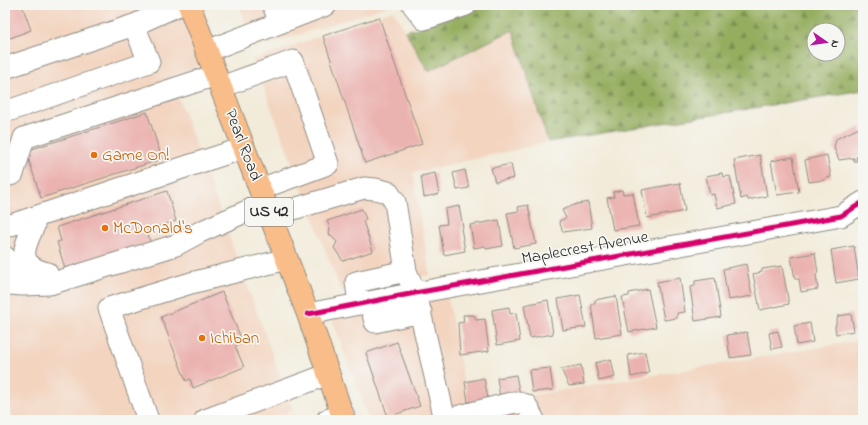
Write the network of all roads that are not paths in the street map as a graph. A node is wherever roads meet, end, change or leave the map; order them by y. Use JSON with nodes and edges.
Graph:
{"nodes":[{"id":1,"x":179,"y":5,"type":"edge"},
{"id":2,"x":189,"y":5,"type":"edge"},
{"id":3,"x":326,"y":5,"type":"edge"},
{"id":4,"x":413,"y":5,"type":"edge"},
{"id":5,"x":466,"y":5,"type":"edge"},
{"id":6,"x":277,"y":14,"type":"edge"},
{"id":7,"x":134,"y":25,"type":"junction"},
{"id":8,"x":207,"y":51,"type":"junction"},
{"id":9,"x":5,"y":68,"type":"edge"},
{"id":10,"x":218,"y":81,"type":"junction"},
{"id":11,"x":5,"y":112,"type":"edge"},
{"id":12,"x":244,"y":148,"type":"junction"},
{"id":13,"x":182,"y":168,"type":"junction"},
{"id":14,"x":5,"y":176,"type":"edge"},
{"id":15,"x":863,"y":202,"type":"edge"},
{"id":16,"x":265,"y":203,"type":"junction"},
{"id":17,"x":34,"y":226,"type":"junction"},
{"id":18,"x":5,"y":227,"type":"edge"},
{"id":19,"x":200,"y":232,"type":"junction"},
{"id":20,"x":5,"y":246,"type":"edge"},
{"id":21,"x":5,"y":257,"type":"edge"},
{"id":22,"x":287,"y":259,"type":"junction"},
{"id":23,"x":406,"y":271,"type":"junction"},
{"id":24,"x":49,"y":273,"type":"junction"},
{"id":25,"x":5,"y":285,"type":"edge"},
{"id":26,"x":415,"y":293,"type":"junction"},
{"id":27,"x":364,"y":303,"type":"junction"},
{"id":28,"x":421,"y":312,"type":"junction"},
{"id":29,"x":308,"y":314,"type":"junction"},
{"id":30,"x":329,"y":374,"type":"junction"},
{"id":31,"x":338,"y":418,"type":"edge"},
{"id":32,"x":148,"y":420,"type":"edge"},
{"id":33,"x":204,"y":420,"type":"edge"},
{"id":34,"x":444,"y":420,"type":"edge"},
{"id":35,"x":534,"y":420,"type":"edge"}],
"edges":[{"from":1,"to":7,"type":"street"},
{"from":2,"to":8,"type":"main road","name":"Pearl Road","number":"US 42"},
{"from":3,"to":6,"type":"street"},
{"from":4,"to":5,"type":"street"},
{"from":6,"to":8,"type":"street"},
{"from":7,"to":9,"type":"street"},
{"from":7,"to":11,"type":"street"},
{"from":8,"to":10,"type":"main road","name":"Pearl Road","number":"US 42"},
{"from":10,"to":12,"type":"main road","name":"Pearl Road","number":"US 42"},
{"from":10,"to":14,"type":"street"},
{"from":10,"to":16,"type":"street"},
{"from":12,"to":13,"type":"street"},
{"from":12,"to":16,"type":"main road","name":"Pearl Road","number":"US 42"},
{"from":13,"to":17,"type":"street"},
{"from":13,"to":18,"type":"street"},
{"from":15,"to":26,"type":"street","name":"Maplecrest Avenue"},
{"from":16,"to":19,"type":"street"},
{"from":16,"to":22,"type":"main road","name":"Pearl Road","number":"US 42"},
{"from":16,"to":23,"type":"street"},
{"from":17,"to":20,"type":"street"},
{"from":17,"to":24,"type":"street"},
{"from":19,"to":24,"type":"street"},
{"from":19,"to":25,"type":"street"},
{"from":21,"to":24,"type":"street"},
{"from":22,"to":29,"type":"main road","name":"Pearl Road","number":"US 42"},
{"from":22,"to":32,"type":"street"},
{"from":23,"to":26,"type":"street"},
{"from":23,"to":27,"type":"street"},
{"from":26,"to":27,"type":"street","name":"Maplecrest Avenue"},
{"from":26,"to":28,"type":"street"},
{"from":27,"to":28,"type":"street"},
{"from":27,"to":29,"type":"street","name":"Maplecrest Avenue"},
{"from":28,"to":34,"type":"street"},
{"from":29,"to":30,"type":"main road","name":"Pearl Road","number":"US 42"},
{"from":30,"to":31,"type":"main road","name":"Pearl Road","number":"US 42"},
{"from":30,"to":33,"type":"street"},
{"from":34,"to":35,"type":"street"}]}
